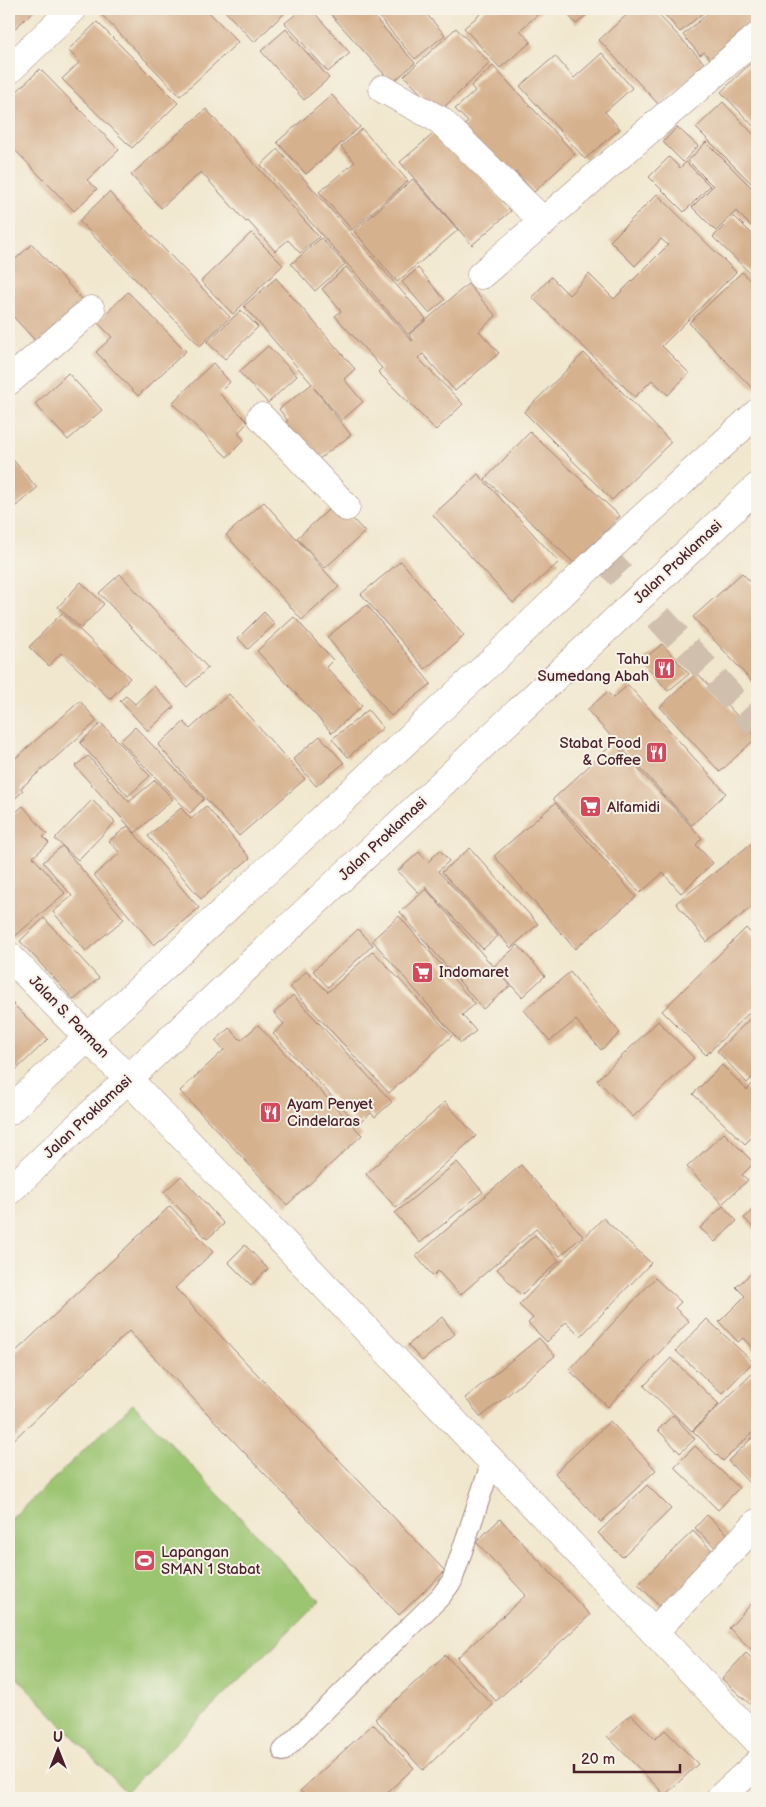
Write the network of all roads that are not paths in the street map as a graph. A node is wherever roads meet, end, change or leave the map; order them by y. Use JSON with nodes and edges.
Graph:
{"nodes":[{"id":1,"x":73,"y":9,"type":"edge"},
{"id":2,"x":757,"y":37,"type":"edge"},
{"id":3,"x":9,"y":70,"type":"edge"},
{"id":4,"x":383,"y":89,"type":"dead end"},
{"id":5,"x":544,"y":222,"type":"junction"},
{"id":6,"x":481,"y":275,"type":"dead end"},
{"id":7,"x":91,"y":310,"type":"dead end"},
{"id":8,"x":9,"y":380,"type":"edge"},
{"id":9,"x":757,"y":413,"type":"edge"},
{"id":10,"x":261,"y":417,"type":"dead end"},
{"id":11,"x":757,"y":487,"type":"edge"},
{"id":12,"x":346,"y":507,"type":"dead end"},
{"id":13,"x":9,"y":956,"type":"edge"},
{"id":14,"x":88,"y":1037,"type":"junction"},
{"id":15,"x":128,"y":1079,"type":"junction"},
{"id":16,"x":9,"y":1110,"type":"edge"},
{"id":17,"x":9,"y":1192,"type":"edge"},
{"id":18,"x":492,"y":1461,"type":"junction"},
{"id":19,"x":757,"y":1524,"type":"edge"},
{"id":20,"x":654,"y":1632,"type":"junction"},
{"id":21,"x":757,"y":1740,"type":"edge"},
{"id":22,"x":283,"y":1751,"type":"dead end"},
{"id":23,"x":757,"y":1764,"type":"edge"},
{"id":24,"x":720,"y":1798,"type":"edge"}],
"edges":[{"from":1,"to":3,"type":"street"},
{"from":2,"to":5,"type":"street"},
{"from":4,"to":5,"type":"street"},
{"from":5,"to":6,"type":"street"},
{"from":7,"to":8,"type":"street"},
{"from":9,"to":14,"type":"street"},
{"from":10,"to":12,"type":"street"},
{"from":11,"to":15,"type":"street","name":"Jalan Proklamasi"},
{"from":13,"to":14,"type":"street","name":"Jalan S. Parman"},
{"from":14,"to":15,"type":"street","name":"Jalan S. Parman"},
{"from":14,"to":16,"type":"street"},
{"from":15,"to":17,"type":"street","name":"Jalan Proklamasi"},
{"from":15,"to":18,"type":"street","name":"Jalan S. Parman"},
{"from":18,"to":20,"type":"street","name":"Jalan S. Parman"},
{"from":18,"to":22,"type":"lane"},
{"from":19,"to":20,"type":"street"},
{"from":20,"to":21,"type":"street","name":"Jalan S. Parman"},
{"from":23,"to":24,"type":"street"}]}
